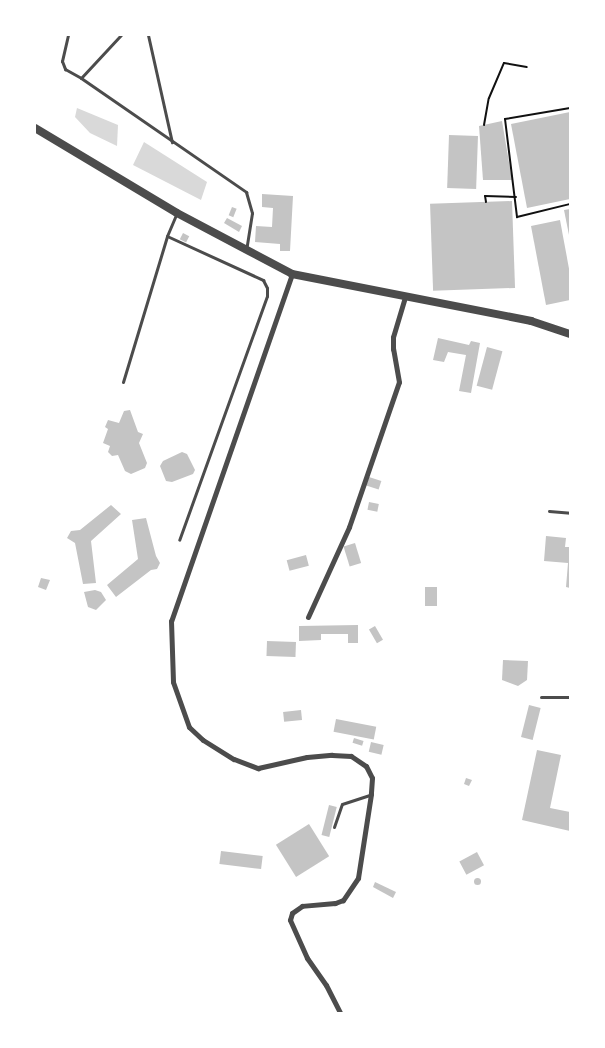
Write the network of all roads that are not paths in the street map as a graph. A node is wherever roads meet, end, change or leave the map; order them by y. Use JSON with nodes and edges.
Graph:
{"nodes":[{"id":1,"x":68,"y":35,"type":"edge"},
{"id":2,"x":121,"y":35,"type":"edge"},
{"id":3,"x":148,"y":35,"type":"edge"},
{"id":4,"x":81,"y":78,"type":"junction"},
{"id":5,"x":35,"y":128,"type":"edge"},
{"id":6,"x":172,"y":142,"type":"junction"},
{"id":7,"x":177,"y":213,"type":"junction"},
{"id":8,"x":168,"y":236,"type":"junction"},
{"id":9,"x":246,"y":250,"type":"junction"},
{"id":10,"x":292,"y":274,"type":"junction"},
{"id":11,"x":405,"y":298,"type":"junction"},
{"id":12,"x":570,"y":334,"type":"edge"},
{"id":13,"x":122,"y":382,"type":"dead end"},
{"id":14,"x":549,"y":511,"type":"dead end"},
{"id":15,"x":570,"y":513,"type":"edge"},
{"id":16,"x":178,"y":540,"type":"dead end"},
{"id":17,"x":308,"y":617,"type":"dead end"},
{"id":18,"x":541,"y":697,"type":"dead end"},
{"id":19,"x":570,"y":697,"type":"edge"},
{"id":20,"x":371,"y":794,"type":"junction"},
{"id":21,"x":334,"y":827,"type":"dead end"},
{"id":22,"x":340,"y":1013,"type":"edge"}],
"edges":[{"from":1,"to":4,"type":"lane"},
{"from":2,"to":4,"type":"lane"},
{"from":3,"to":6,"type":"lane"},
{"from":4,"to":6,"type":"lane"},
{"from":5,"to":7,"type":"street"},
{"from":6,"to":9,"type":"lane"},
{"from":7,"to":8,"type":"lane"},
{"from":7,"to":9,"type":"street"},
{"from":8,"to":13,"type":"lane"},
{"from":8,"to":16,"type":"lane"},
{"from":9,"to":10,"type":"street"},
{"from":10,"to":11,"type":"street"},
{"from":10,"to":20,"type":"street"},
{"from":11,"to":12,"type":"street"},
{"from":11,"to":17,"type":"street"},
{"from":14,"to":15,"type":"lane"},
{"from":18,"to":19,"type":"lane"},
{"from":20,"to":21,"type":"lane"},
{"from":20,"to":22,"type":"street"}]}
